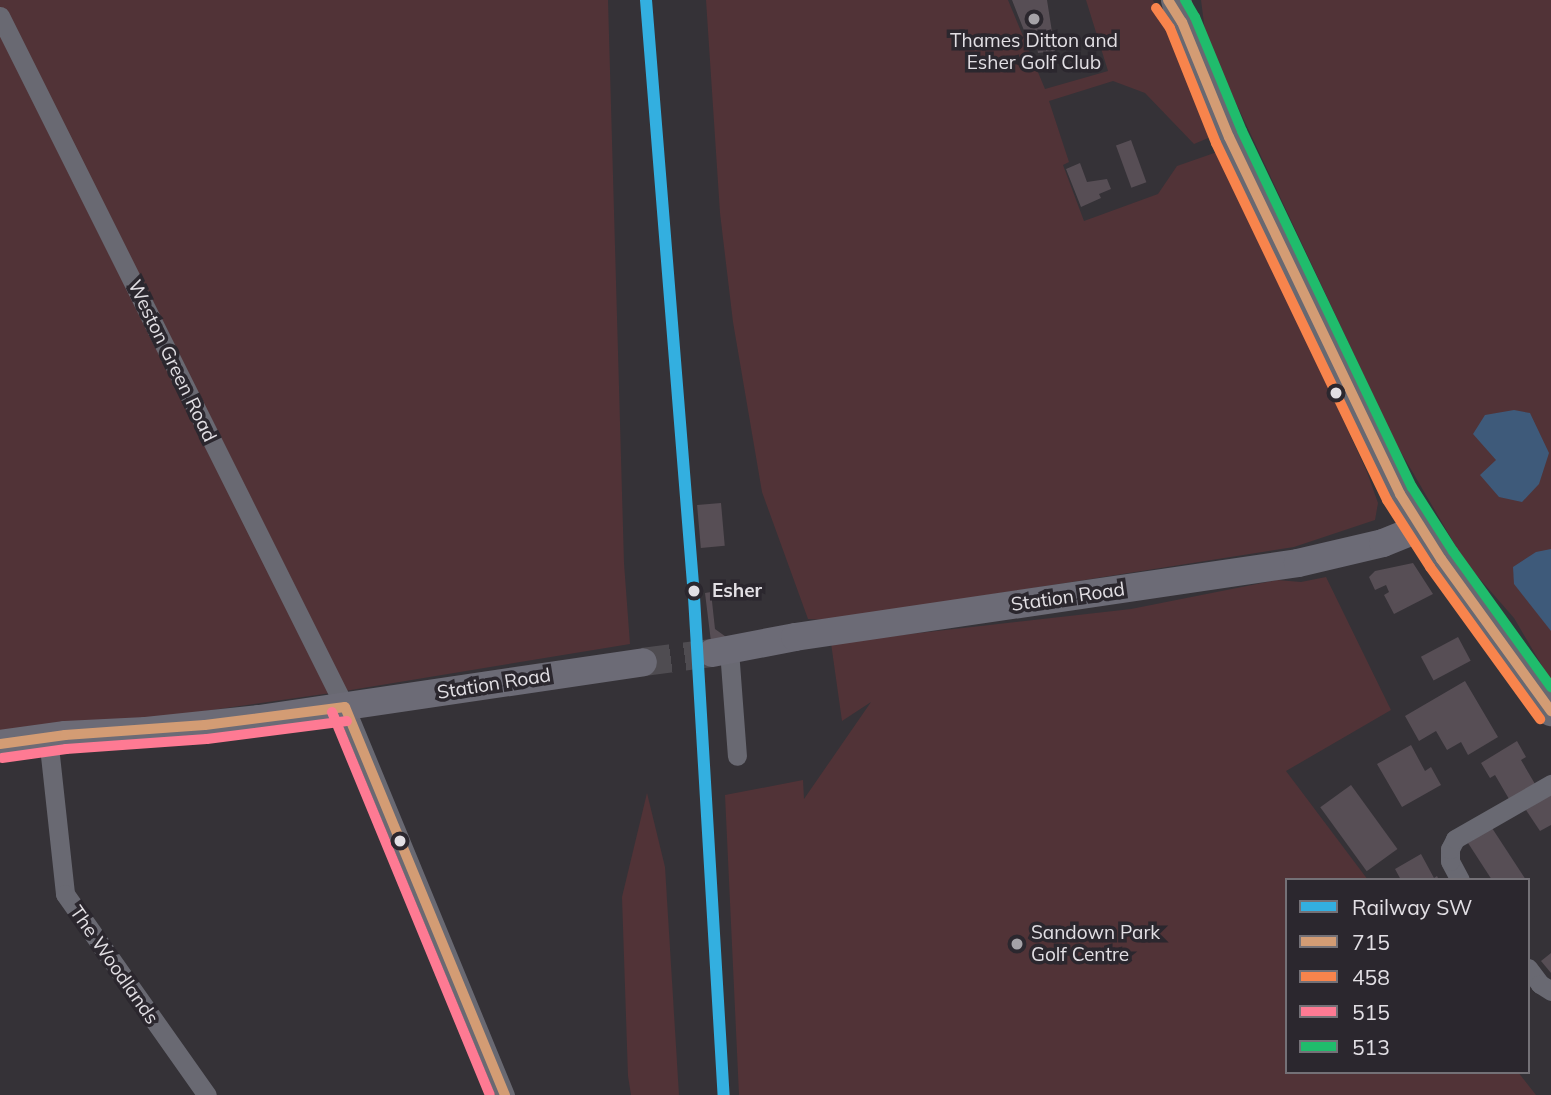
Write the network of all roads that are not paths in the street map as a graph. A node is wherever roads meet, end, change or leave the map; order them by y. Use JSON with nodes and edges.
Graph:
{"nodes":[{"id":1,"x":1175,"y":7,"type":"edge"},
{"id":2,"x":0,"y":16,"type":"edge"},
{"id":3,"x":1420,"y":528,"type":"junction"},
{"id":4,"x":721,"y":651,"type":"joint"},
{"id":5,"x":643,"y":662,"type":"tunnel mouth"},
{"id":6,"x":345,"y":706,"type":"junction"},
{"id":7,"x":1551,"y":711,"type":"edge"},
{"id":8,"x":48,"y":737,"type":"junction"},
{"id":9,"x":0,"y":744,"type":"edge"},
{"id":10,"x":737,"y":757,"type":"dead end"},
{"id":11,"x":1551,"y":784,"type":"edge"},
{"id":12,"x":1459,"y":878,"type":"edge"},
{"id":13,"x":1530,"y":971,"type":"edge"},
{"id":14,"x":1551,"y":991,"type":"edge"},
{"id":15,"x":207,"y":1095,"type":"edge"},
{"id":16,"x":505,"y":1095,"type":"edge"}],
"edges":[{"from":1,"to":3,"type":"main road"},
{"from":2,"to":6,"type":"street","name":"Weston Green Road"},
{"from":3,"to":4,"type":"main road","name":"Station Road"},
{"from":3,"to":7,"type":"main road"},
{"from":4,"to":10,"type":"street"},
{"from":5,"to":6,"type":"main road","name":"Station Road"},
{"from":6,"to":8,"type":"main road","name":"Station Road"},
{"from":6,"to":16,"type":"street","name":"Weston Green Road"},
{"from":8,"to":9,"type":"main road","name":"Station Road"},
{"from":8,"to":15,"type":"street","name":"The Woodlands"},
{"from":11,"to":12,"type":"street"},
{"from":13,"to":14,"type":"street"}]}
